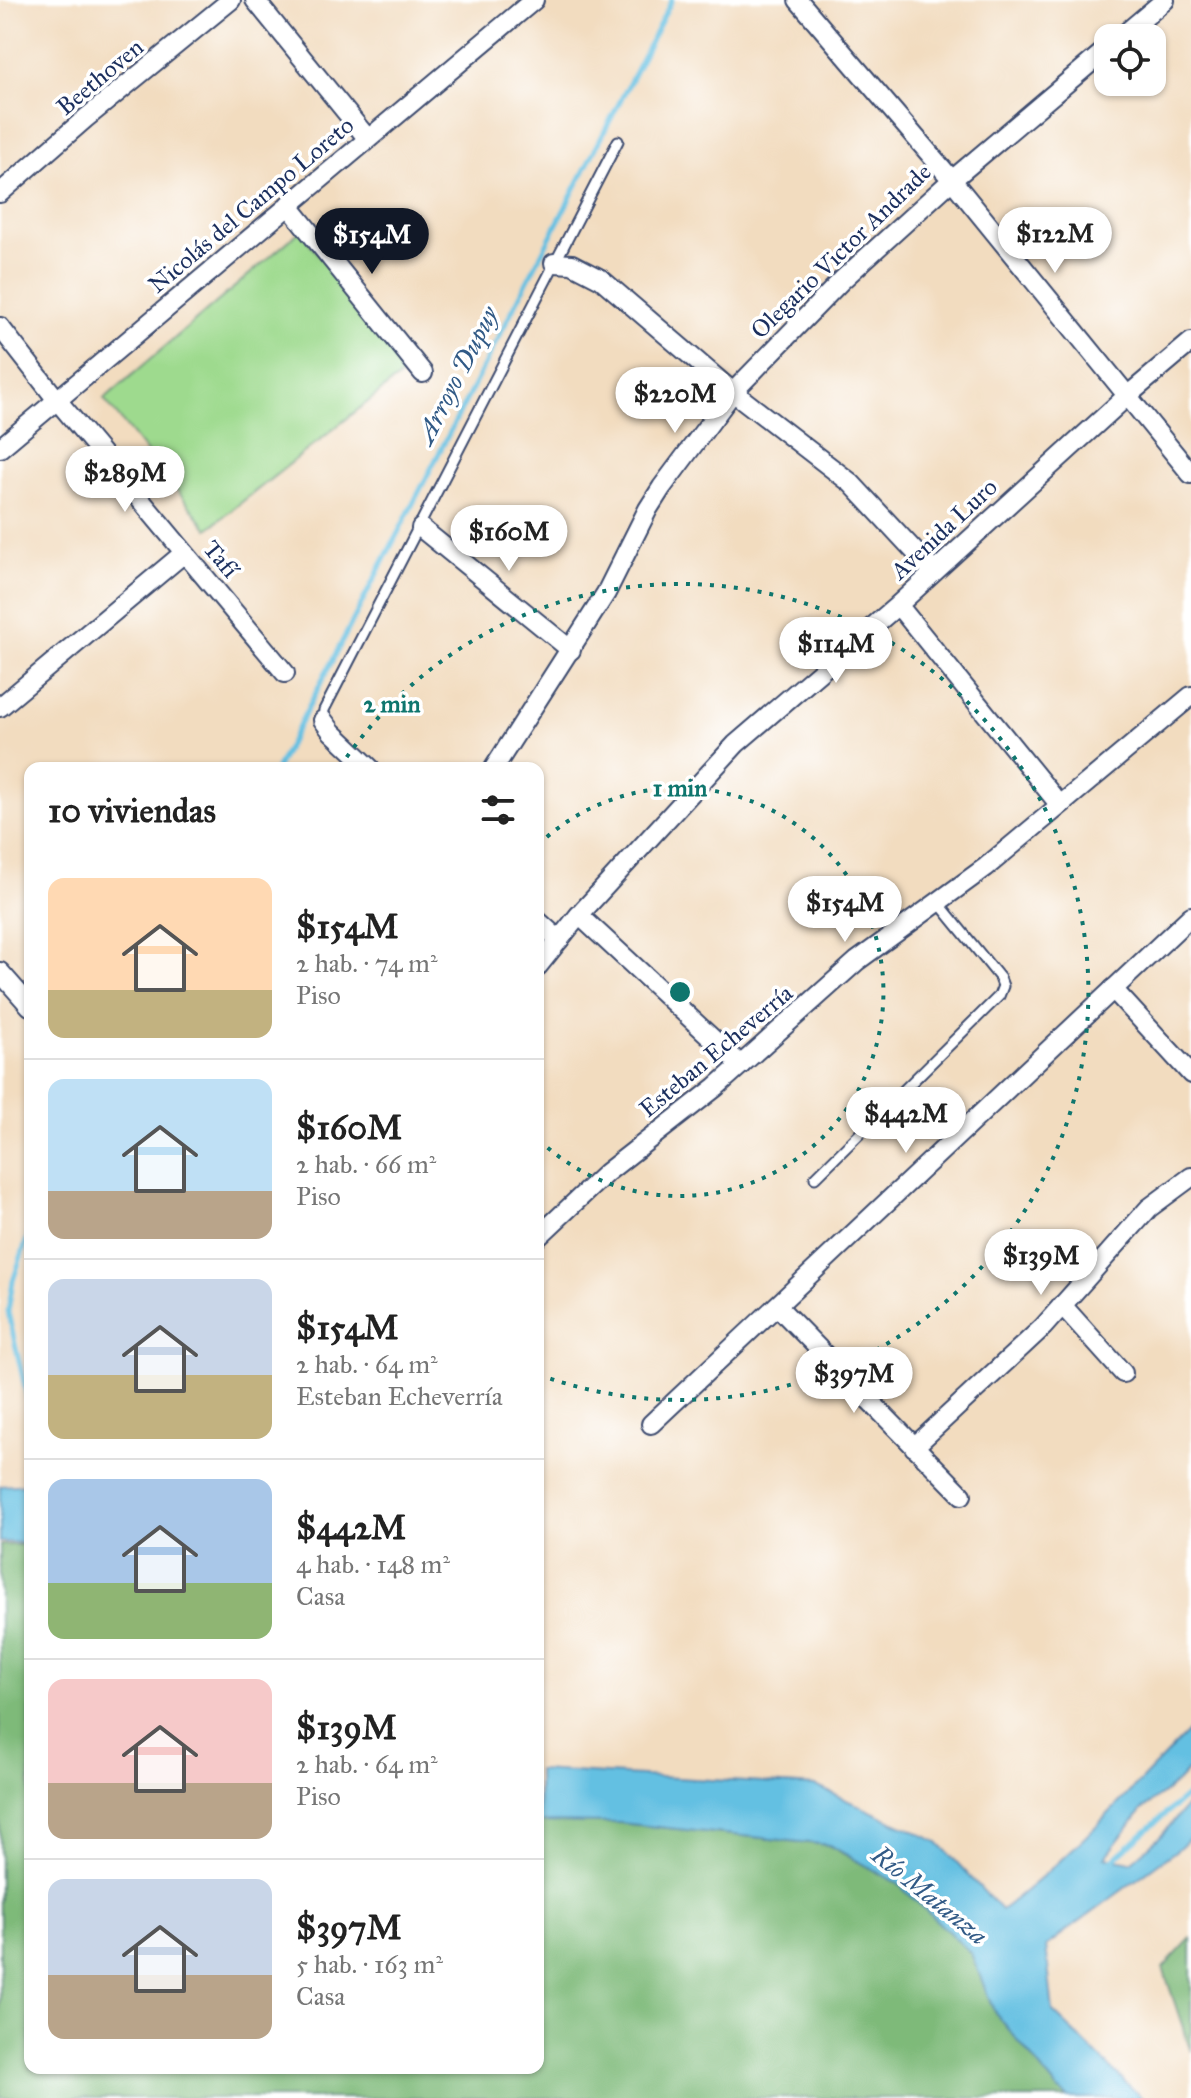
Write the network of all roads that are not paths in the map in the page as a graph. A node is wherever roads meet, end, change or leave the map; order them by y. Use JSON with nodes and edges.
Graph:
{"nodes":[{"id":1,"x":231,"y":0,"type":"edge"},
{"id":2,"x":255,"y":0,"type":"edge"},
{"id":3,"x":534,"y":0,"type":"edge"},
{"id":4,"x":798,"y":0,"type":"edge"},
{"id":5,"x":1165,"y":0,"type":"edge"},
{"id":6,"x":1137,"y":24,"type":"edge"},
{"id":7,"x":1094,"y":60,"type":"edge"},
{"id":8,"x":368,"y":139,"type":"junction"},
{"id":9,"x":618,"y":141,"type":"dead end"},
{"id":10,"x":952,"y":180,"type":"junction"},
{"id":11,"x":0,"y":193,"type":"edge"},
{"id":12,"x":288,"y":205,"type":"junction"},
{"id":13,"x":554,"y":263,"type":"junction"},
{"id":14,"x":0,"y":327,"type":"edge"},
{"id":15,"x":1191,"y":342,"type":"edge"},
{"id":16,"x":423,"y":373,"type":"dead end"},
{"id":17,"x":733,"y":392,"type":"junction"},
{"id":18,"x":1126,"y":397,"type":"junction"},
{"id":19,"x":57,"y":400,"type":"junction"},
{"id":20,"x":0,"y":448,"type":"edge"},
{"id":21,"x":1191,"y":474,"type":"edge"},
{"id":22,"x":421,"y":528,"type":"junction"},
{"id":23,"x":184,"y":553,"type":"junction"},
{"id":24,"x":933,"y":571,"type":"junction"},
{"id":25,"x":898,"y":605,"type":"junction"},
{"id":26,"x":571,"y":650,"type":"junction"},
{"id":27,"x":285,"y":673,"type":"dead end"},
{"id":28,"x":1191,"y":696,"type":"edge"},
{"id":29,"x":0,"y":707,"type":"edge"},
{"id":30,"x":323,"y":720,"type":"joint"},
{"id":31,"x":364,"y":762,"type":"edge"},
{"id":32,"x":498,"y":762,"type":"edge"},
{"id":33,"x":1059,"y":804,"type":"junction"},
{"id":34,"x":938,"y":902,"type":"junction"},
{"id":35,"x":579,"y":915,"type":"junction"},
{"id":36,"x":1191,"y":916,"type":"edge"},
{"id":37,"x":544,"y":926,"type":"edge"},
{"id":38,"x":559,"y":940,"type":"junction"},
{"id":39,"x":544,"y":959,"type":"edge"},
{"id":40,"x":0,"y":972,"type":"edge"},
{"id":41,"x":1113,"y":989,"type":"junction"},
{"id":42,"x":24,"y":999,"type":"edge"},
{"id":43,"x":741,"y":1065,"type":"junction"},
{"id":44,"x":1191,"y":1074,"type":"edge"},
{"id":45,"x":1191,"y":1177,"type":"edge"},
{"id":46,"x":815,"y":1178,"type":"dead end"},
{"id":47,"x":544,"y":1231,"type":"edge"},
{"id":48,"x":1062,"y":1305,"type":"junction"},
{"id":49,"x":777,"y":1306,"type":"junction"},
{"id":50,"x":1123,"y":1373,"type":"dead end"},
{"id":51,"x":651,"y":1424,"type":"dead end"},
{"id":52,"x":914,"y":1447,"type":"junction"},
{"id":53,"x":962,"y":1495,"type":"dead end"}],
"edges":[{"from":1,"to":11,"type":"street","name":"Beethoven"},
{"from":2,"to":8,"type":"street"},
{"from":3,"to":8,"type":"street","name":"Nicolás del Campo Loreto"},
{"from":4,"to":10,"type":"street"},
{"from":5,"to":6,"type":"street"},
{"from":7,"to":10,"type":"street","name":"Olegario Victor Andrade"},
{"from":8,"to":12,"type":"street","name":"Nicolás del Campo Loreto"},
{"from":9,"to":13,"type":"lane"},
{"from":10,"to":17,"type":"street","name":"Olegario Victor Andrade"},
{"from":10,"to":18,"type":"street"},
{"from":12,"to":16,"type":"street"},
{"from":12,"to":19,"type":"street","name":"Nicolás del Campo Loreto"},
{"from":13,"to":17,"type":"street"},
{"from":13,"to":22,"type":"lane"},
{"from":14,"to":19,"type":"street","name":"Tafí"},
{"from":15,"to":18,"type":"street","name":"Avenida Luro"},
{"from":17,"to":24,"type":"street"},
{"from":17,"to":26,"type":"street","name":"Olegario Victor Andrade"},
{"from":18,"to":21,"type":"street"},
{"from":18,"to":24,"type":"street","name":"Avenida Luro"},
{"from":19,"to":20,"type":"street","name":"Nicolás del Campo Loreto"},
{"from":19,"to":23,"type":"street","name":"Tafí"},
{"from":22,"to":26,"type":"street"},
{"from":22,"to":30,"type":"lane"},
{"from":23,"to":27,"type":"street","name":"Tafí"},
{"from":23,"to":29,"type":"street"},
{"from":24,"to":25,"type":"street","name":"Avenida Luro"},
{"from":25,"to":33,"type":"street"},
{"from":25,"to":35,"type":"street","name":"Avenida Luro"},
{"from":26,"to":32,"type":"street","name":"Olegario Victor Andrade"},
{"from":28,"to":33,"type":"street","name":"Esteban Echeverría"},
{"from":30,"to":31,"type":"street"},
{"from":33,"to":34,"type":"street","name":"Esteban Echeverría"},
{"from":34,"to":43,"type":"street","name":"Esteban Echeverría"},
{"from":34,"to":46,"type":"lane"},
{"from":35,"to":38,"type":"street","name":"Avenida Luro"},
{"from":35,"to":43,"type":"street"},
{"from":36,"to":41,"type":"street"},
{"from":37,"to":38,"type":"street"},
{"from":38,"to":39,"type":"street","name":"Avenida Luro"},
{"from":40,"to":42,"type":"street"},
{"from":41,"to":44,"type":"street"},
{"from":41,"to":49,"type":"street"},
{"from":43,"to":47,"type":"street","name":"Esteban Echeverría"},
{"from":45,"to":48,"type":"street"},
{"from":48,"to":50,"type":"street"},
{"from":48,"to":52,"type":"street"},
{"from":49,"to":51,"type":"street"},
{"from":49,"to":52,"type":"street"},
{"from":52,"to":53,"type":"street"}]}
